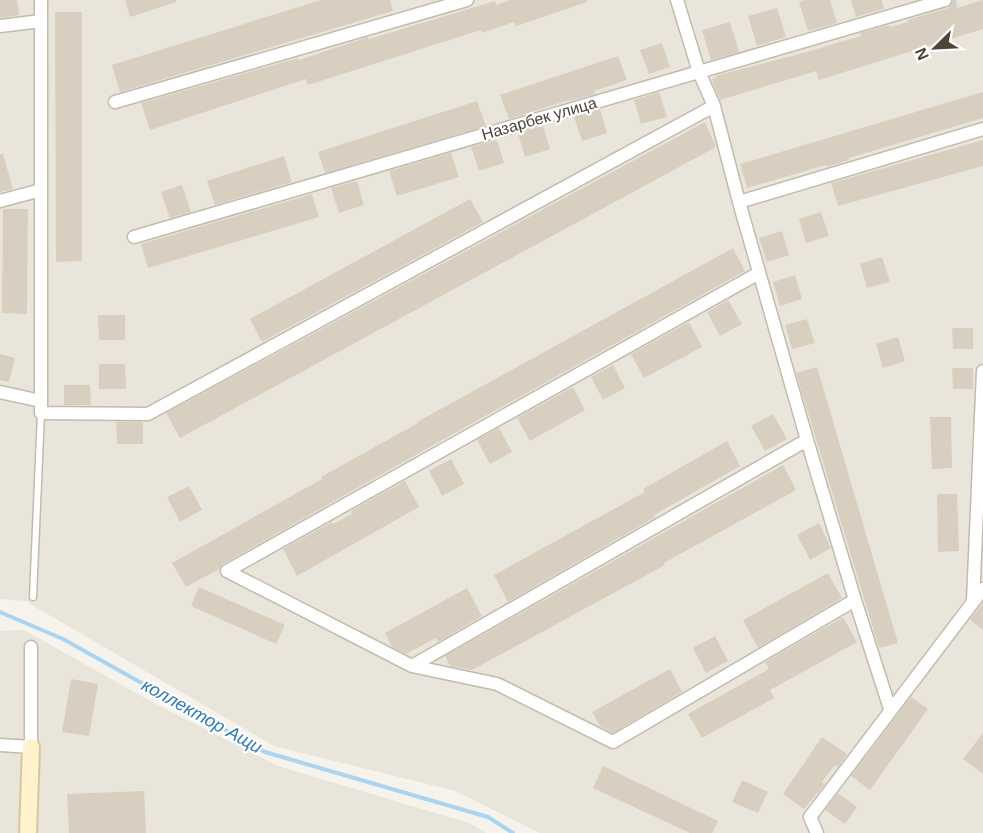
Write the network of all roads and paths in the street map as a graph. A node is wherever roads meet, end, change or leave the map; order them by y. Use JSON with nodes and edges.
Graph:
{"nodes":[{"id":1,"x":41,"y":0,"type":"edge"},
{"id":2,"x":466,"y":0,"type":"edge"},
{"id":3,"x":677,"y":0,"type":"edge"},
{"id":4,"x":945,"y":0,"type":"edge"},
{"id":5,"x":41,"y":21,"type":"junction"},
{"id":6,"x":0,"y":26,"type":"edge"},
{"id":7,"x":699,"y":72,"type":"junction"},
{"id":8,"x":115,"y":102,"type":"dead end"},
{"id":9,"x":714,"y":106,"type":"junction"},
{"id":10,"x":983,"y":129,"type":"edge"},
{"id":11,"x":41,"y":190,"type":"junction"},
{"id":12,"x":0,"y":201,"type":"edge"},
{"id":13,"x":739,"y":202,"type":"junction"},
{"id":14,"x":134,"y":237,"type":"dead end"},
{"id":15,"x":759,"y":273,"type":"junction"},
{"id":16,"x":983,"y":371,"type":"edge"},
{"id":17,"x":0,"y":392,"type":"edge"},
{"id":18,"x":41,"y":407,"type":"junction"},
{"id":19,"x":807,"y":440,"type":"junction"},
{"id":20,"x":983,"y":589,"type":"edge"},
{"id":21,"x":33,"y":597,"type":"dead end"},
{"id":22,"x":855,"y":600,"type":"junction"},
{"id":23,"x":973,"y":601,"type":"junction"},
{"id":24,"x":31,"y":647,"type":"dead end"},
{"id":25,"x":412,"y":666,"type":"junction"},
{"id":26,"x":890,"y":710,"type":"junction"},
{"id":27,"x":0,"y":745,"type":"edge"},
{"id":28,"x":31,"y":747,"type":"junction"},
{"id":29,"x":28,"y":833,"type":"edge"},
{"id":30,"x":817,"y":833,"type":"edge"}],
"edges":[{"from":1,"to":5,"type":"street"},
{"from":2,"to":8,"type":"street"},
{"from":3,"to":7,"type":"street"},
{"from":4,"to":7,"type":"street","name":"Назарбек улица"},
{"from":5,"to":6,"type":"street"},
{"from":5,"to":11,"type":"street"},
{"from":7,"to":9,"type":"street"},
{"from":7,"to":14,"type":"street","name":"Назарбек улица"},
{"from":9,"to":13,"type":"street"},
{"from":9,"to":18,"type":"street"},
{"from":10,"to":13,"type":"street"},
{"from":11,"to":12,"type":"street"},
{"from":11,"to":18,"type":"street"},
{"from":13,"to":15,"type":"street"},
{"from":15,"to":19,"type":"street"},
{"from":15,"to":25,"type":"street"},
{"from":16,"to":23,"type":"street"},
{"from":17,"to":18,"type":"street"},
{"from":18,"to":21,"type":"lane"},
{"from":19,"to":22,"type":"street"},
{"from":19,"to":25,"type":"street"},
{"from":20,"to":23,"type":"street"},
{"from":22,"to":25,"type":"street"},
{"from":22,"to":26,"type":"street"},
{"from":23,"to":26,"type":"street"},
{"from":24,"to":28,"type":"street"},
{"from":26,"to":30,"type":"street"},
{"from":27,"to":28,"type":"street"},
{"from":28,"to":29,"type":"street"}]}
